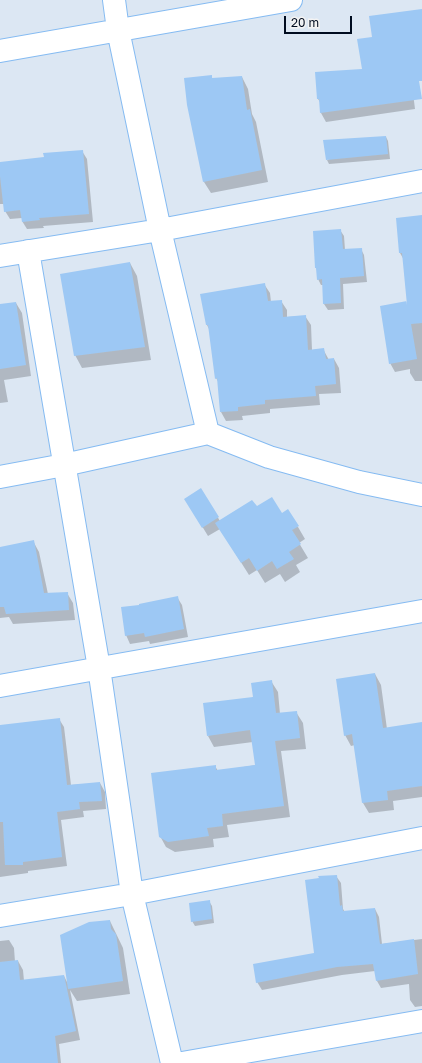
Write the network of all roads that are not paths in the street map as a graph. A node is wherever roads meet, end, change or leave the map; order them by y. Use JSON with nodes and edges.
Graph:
{"nodes":[{"id":1,"x":114,"y":0,"type":"edge"},
{"id":2,"x":291,"y":0,"type":"edge"},
{"id":3,"x":118,"y":30,"type":"junction"},
{"id":4,"x":0,"y":50,"type":"edge"},
{"id":5,"x":422,"y":181,"type":"edge"},
{"id":6,"x":160,"y":230,"type":"junction"},
{"id":7,"x":28,"y":251,"type":"junction"},
{"id":8,"x":0,"y":256,"type":"edge"},
{"id":9,"x":208,"y":433,"type":"junction"},
{"id":10,"x":64,"y":465,"type":"junction"},
{"id":11,"x":0,"y":476,"type":"edge"},
{"id":12,"x":422,"y":496,"type":"edge"},
{"id":13,"x":422,"y":611,"type":"edge"},
{"id":14,"x":99,"y":668,"type":"junction"},
{"id":15,"x":0,"y":686,"type":"edge"},
{"id":16,"x":422,"y":838,"type":"edge"},
{"id":17,"x":132,"y":894,"type":"junction"},
{"id":18,"x":0,"y":916,"type":"edge"},
{"id":19,"x":422,"y":1021,"type":"edge"},
{"id":20,"x":172,"y":1063,"type":"edge"},
{"id":21,"x":182,"y":1063,"type":"edge"}],
"edges":[{"from":1,"to":3,"type":"street"},
{"from":2,"to":3,"type":"street"},
{"from":3,"to":4,"type":"street"},
{"from":3,"to":6,"type":"street"},
{"from":5,"to":6,"type":"street"},
{"from":6,"to":7,"type":"street"},
{"from":6,"to":9,"type":"street"},
{"from":7,"to":8,"type":"street"},
{"from":7,"to":10,"type":"street"},
{"from":9,"to":10,"type":"street"},
{"from":9,"to":12,"type":"street"},
{"from":10,"to":11,"type":"street"},
{"from":10,"to":14,"type":"street"},
{"from":13,"to":14,"type":"street"},
{"from":14,"to":15,"type":"street"},
{"from":14,"to":17,"type":"street"},
{"from":16,"to":17,"type":"street"},
{"from":17,"to":18,"type":"street"},
{"from":17,"to":20,"type":"street"},
{"from":19,"to":21,"type":"street"}]}
